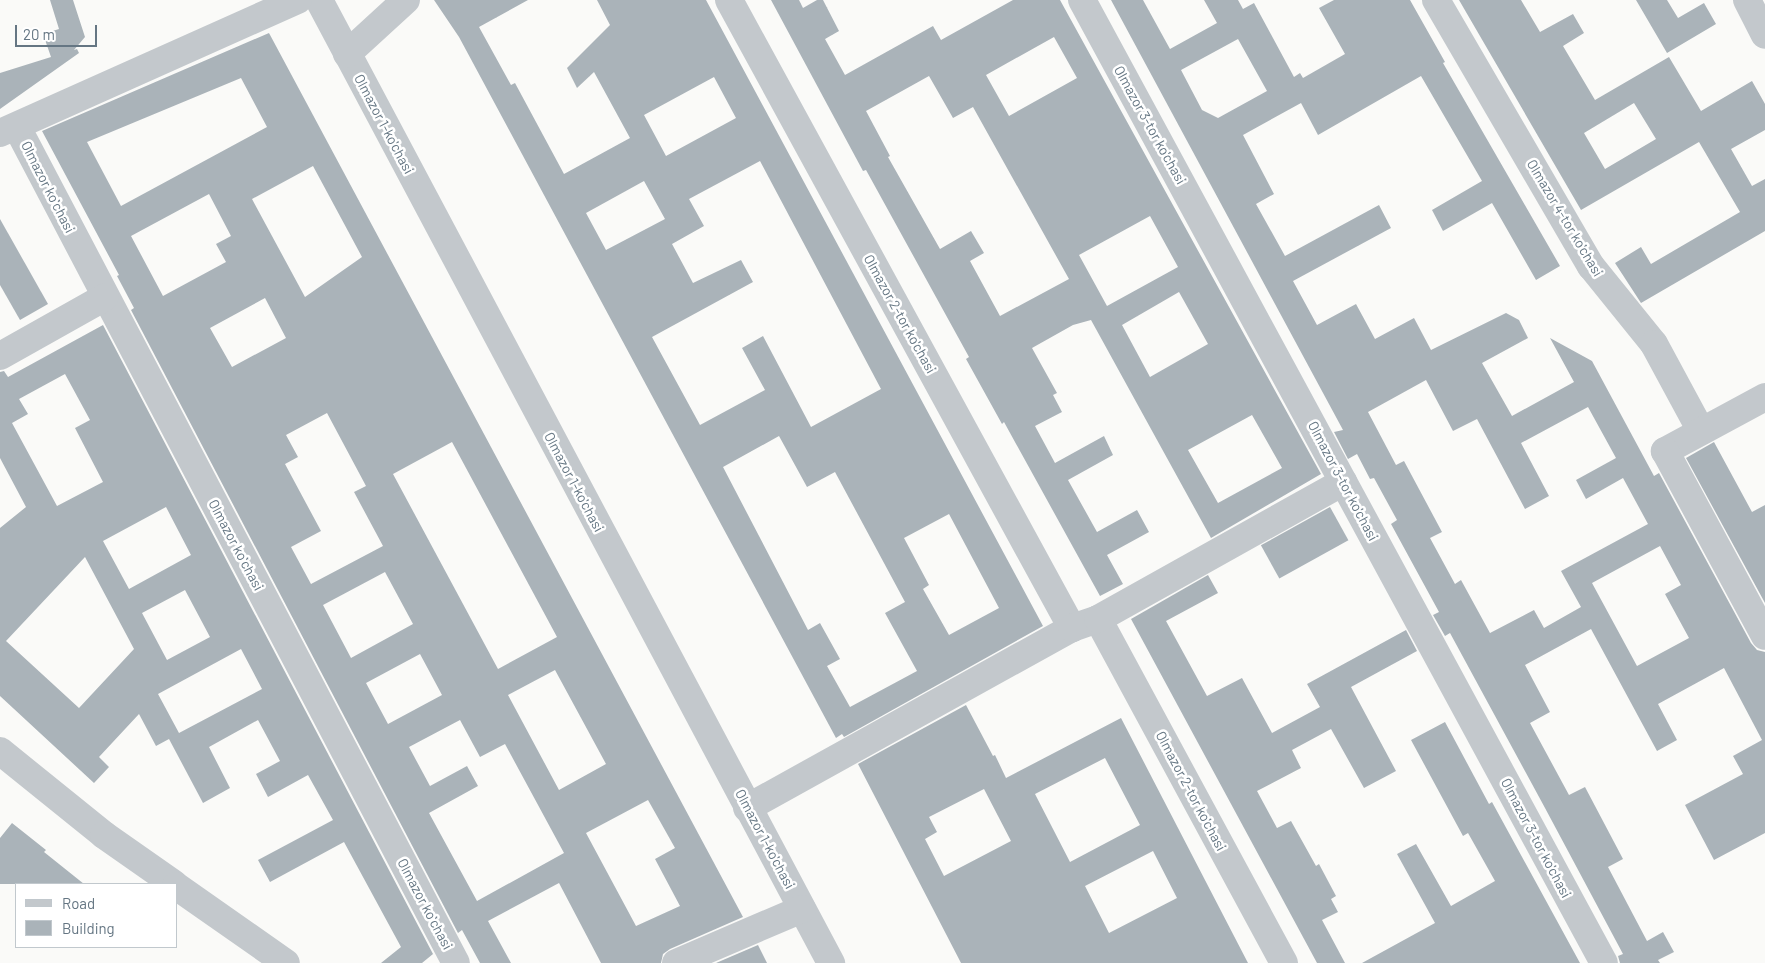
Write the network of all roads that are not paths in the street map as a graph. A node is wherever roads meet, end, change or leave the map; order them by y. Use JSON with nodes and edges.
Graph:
{"nodes":[{"id":1,"x":298,"y":0,"type":"edge"},
{"id":2,"x":319,"y":0,"type":"edge"},
{"id":3,"x":406,"y":0,"type":"edge"},
{"id":4,"x":729,"y":0,"type":"edge"},
{"id":5,"x":1082,"y":0,"type":"edge"},
{"id":6,"x":1436,"y":0,"type":"edge"},
{"id":7,"x":1747,"y":0,"type":"edge"},
{"id":8,"x":1765,"y":35,"type":"edge"},
{"id":9,"x":347,"y":54,"type":"junction"},
{"id":10,"x":9,"y":130,"type":"edge"},
{"id":11,"x":105,"y":298,"type":"junction"},
{"id":12,"x":0,"y":356,"type":"edge"},
{"id":13,"x":1765,"y":398,"type":"edge"},
{"id":14,"x":1701,"y":431,"type":"junction"},
{"id":15,"x":1343,"y":482,"type":"junction"},
{"id":16,"x":1098,"y":618,"type":"junction"},
{"id":17,"x":1072,"y":628,"type":"junction"},
{"id":18,"x":1765,"y":636,"type":"edge"},
{"id":19,"x":0,"y":751,"type":"edge"},
{"id":20,"x":748,"y":808,"type":"junction"},
{"id":21,"x":172,"y":883,"type":"edge"},
{"id":22,"x":178,"y":887,"type":"edge"},
{"id":23,"x":802,"y":909,"type":"junction"},
{"id":24,"x":286,"y":963,"type":"edge"},
{"id":25,"x":456,"y":963,"type":"edge"},
{"id":26,"x":676,"y":963,"type":"edge"},
{"id":27,"x":831,"y":963,"type":"edge"},
{"id":28,"x":1284,"y":963,"type":"edge"},
{"id":29,"x":1604,"y":963,"type":"edge"}],
"edges":[{"from":1,"to":10,"type":"street"},
{"from":2,"to":9,"type":"street","name":"Olmazor 1-ko'chasi"},
{"from":3,"to":9,"type":"street"},
{"from":4,"to":17,"type":"street","name":"Olmazor 2-tor ko'chasi"},
{"from":5,"to":15,"type":"street","name":"Olmazor 3-tor ko'chasi"},
{"from":6,"to":14,"type":"street","name":"Olmazor 4-tor ko'chasi"},
{"from":7,"to":8,"type":"street"},
{"from":9,"to":20,"type":"street","name":"Olmazor 1-ko'chasi"},
{"from":10,"to":11,"type":"street","name":"Olmazor koʻchasi"},
{"from":11,"to":12,"type":"street"},
{"from":11,"to":25,"type":"street","name":"Olmazor koʻchasi"},
{"from":13,"to":14,"type":"street"},
{"from":14,"to":18,"type":"street"},
{"from":15,"to":16,"type":"street"},
{"from":15,"to":29,"type":"street","name":"Olmazor 3-tor ko'chasi"},
{"from":16,"to":17,"type":"street"},
{"from":16,"to":28,"type":"street","name":"Olmazor 2-tor ko'chasi"},
{"from":17,"to":20,"type":"street"},
{"from":19,"to":21,"type":"street"},
{"from":20,"to":23,"type":"street","name":"Olmazor 1-ko'chasi"},
{"from":22,"to":24,"type":"street"},
{"from":23,"to":26,"type":"street"},
{"from":23,"to":27,"type":"street","name":"Olmazor 1-ko'chasi"}]}
